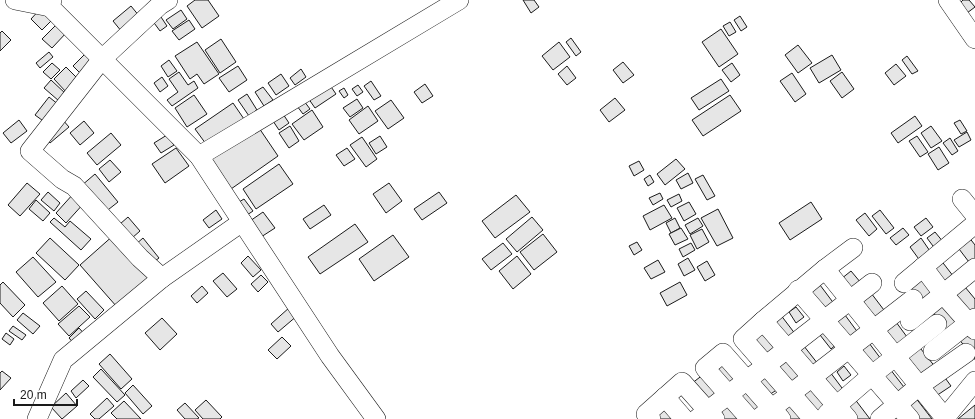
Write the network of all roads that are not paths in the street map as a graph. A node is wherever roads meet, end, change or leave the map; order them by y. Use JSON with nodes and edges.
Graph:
{"nodes":[{"id":1,"x":15,"y":0,"type":"edge"},
{"id":2,"x":168,"y":0,"type":"edge"},
{"id":3,"x":459,"y":0,"type":"edge"},
{"id":4,"x":948,"y":0,"type":"edge"},
{"id":5,"x":51,"y":4,"type":"edge"},
{"id":6,"x":975,"y":39,"type":"edge"},
{"id":7,"x":102,"y":59,"type":"junction"},
{"id":8,"x":198,"y":156,"type":"junction"},
{"id":9,"x":962,"y":199,"type":"dead end"},
{"id":10,"x":975,"y":215,"type":"edge"},
{"id":11,"x":242,"y":222,"type":"junction"},
{"id":12,"x":975,"y":224,"type":"edge"},
{"id":13,"x":853,"y":248,"type":"dead end"},
{"id":14,"x":923,"y":267,"type":"junction"},
{"id":15,"x":975,"y":268,"type":"edge"},
{"id":16,"x":825,"y":269,"type":"junction"},
{"id":17,"x":162,"y":278,"type":"junction"},
{"id":18,"x":872,"y":283,"type":"dead end"},
{"id":19,"x":798,"y":290,"type":"junction"},
{"id":20,"x":944,"y":295,"type":"junction"},
{"id":21,"x":850,"y":300,"type":"junction"},
{"id":22,"x":823,"y":320,"type":"junction"},
{"id":23,"x":762,"y":321,"type":"junction"},
{"id":24,"x":910,"y":321,"type":"dead end"},
{"id":25,"x":938,"y":324,"type":"dead end"},
{"id":26,"x":973,"y":324,"type":"edge"},
{"id":27,"x":873,"y":329,"type":"junction"},
{"id":28,"x":743,"y":339,"type":"junction"},
{"id":29,"x":787,"y":349,"type":"junction"},
{"id":30,"x":848,"y":349,"type":"junction"},
{"id":31,"x":933,"y":351,"type":"dead end"},
{"id":32,"x":723,"y":353,"type":"junction"},
{"id":33,"x":966,"y":353,"type":"dead end"},
{"id":34,"x":895,"y":356,"type":"junction"},
{"id":35,"x":766,"y":365,"type":"junction"},
{"id":36,"x":705,"y":368,"type":"junction"},
{"id":37,"x":872,"y":375,"type":"junction"},
{"id":38,"x":812,"y":377,"type":"junction"},
{"id":39,"x":747,"y":380,"type":"junction"},
{"id":40,"x":682,"y":382,"type":"junction"},
{"id":41,"x":975,"y":382,"type":"edge"},
{"id":42,"x":919,"y":386,"type":"junction"},
{"id":43,"x":728,"y":394,"type":"junction"},
{"id":44,"x":790,"y":394,"type":"junction"},
{"id":45,"x":665,"y":397,"type":"junction"},
{"id":46,"x":836,"y":405,"type":"junction"},
{"id":47,"x":904,"y":412,"type":"edge"},
{"id":48,"x":770,"y":415,"type":"edge"},
{"id":49,"x":706,"y":416,"type":"edge"},
{"id":50,"x":37,"y":419,"type":"edge"},
{"id":51,"x":376,"y":419,"type":"edge"},
{"id":52,"x":651,"y":419,"type":"edge"},
{"id":53,"x":684,"y":419,"type":"edge"},
{"id":54,"x":750,"y":419,"type":"edge"},
{"id":55,"x":813,"y":419,"type":"edge"},
{"id":56,"x":821,"y":419,"type":"edge"},
{"id":57,"x":848,"y":419,"type":"edge"},
{"id":58,"x":880,"y":419,"type":"edge"},
{"id":59,"x":944,"y":419,"type":"edge"}],
"edges":[{"from":1,"to":5,"type":"street"},
{"from":2,"to":7,"type":"street"},
{"from":3,"to":8,"type":"street"},
{"from":4,"to":6,"type":"street"},
{"from":5,"to":7,"type":"street"},
{"from":7,"to":8,"type":"street"},
{"from":7,"to":17,"type":"street"},
{"from":8,"to":11,"type":"street"},
{"from":9,"to":10,"type":"street"},
{"from":11,"to":17,"type":"street"},
{"from":11,"to":51,"type":"street"},
{"from":12,"to":14,"type":"street"},
{"from":13,"to":16,"type":"street"},
{"from":14,"to":20,"type":"street"},
{"from":14,"to":27,"type":"street"},
{"from":15,"to":20,"type":"street"},
{"from":16,"to":19,"type":"street"},
{"from":16,"to":21,"type":"street"},
{"from":17,"to":50,"type":"street"},
{"from":18,"to":21,"type":"street"},
{"from":19,"to":22,"type":"street"},
{"from":19,"to":23,"type":"street"},
{"from":20,"to":24,"type":"street"},
{"from":20,"to":26,"type":"street"},
{"from":21,"to":22,"type":"street"},
{"from":21,"to":27,"type":"street"},
{"from":22,"to":29,"type":"street"},
{"from":22,"to":30,"type":"street"},
{"from":23,"to":28,"type":"street"},
{"from":23,"to":29,"type":"street"},
{"from":25,"to":34,"type":"street"},
{"from":26,"to":31,"type":"street"},
{"from":27,"to":30,"type":"street"},
{"from":27,"to":34,"type":"street"},
{"from":28,"to":32,"type":"street"},
{"from":28,"to":35,"type":"street"},
{"from":29,"to":35,"type":"street"},
{"from":29,"to":38,"type":"street"},
{"from":30,"to":37,"type":"street"},
{"from":30,"to":38,"type":"street"},
{"from":32,"to":36,"type":"street"},
{"from":32,"to":39,"type":"street"},
{"from":33,"to":42,"type":"street"},
{"from":34,"to":37,"type":"street"},
{"from":34,"to":42,"type":"street"},
{"from":35,"to":39,"type":"street"},
{"from":35,"to":44,"type":"street"},
{"from":36,"to":40,"type":"street"},
{"from":36,"to":43,"type":"street"},
{"from":37,"to":46,"type":"street"},
{"from":37,"to":47,"type":"street"},
{"from":38,"to":44,"type":"street"},
{"from":38,"to":46,"type":"street"},
{"from":39,"to":43,"type":"street"},
{"from":39,"to":48,"type":"street"},
{"from":40,"to":45,"type":"street"},
{"from":40,"to":49,"type":"street"},
{"from":41,"to":59,"type":"street"},
{"from":42,"to":47,"type":"street"},
{"from":42,"to":59,"type":"street"},
{"from":43,"to":49,"type":"street"},
{"from":43,"to":54,"type":"street"},
{"from":44,"to":48,"type":"street"},
{"from":44,"to":55,"type":"street"},
{"from":45,"to":52,"type":"street"},
{"from":45,"to":53,"type":"street"},
{"from":46,"to":56,"type":"street"},
{"from":46,"to":57,"type":"street"},
{"from":47,"to":58,"type":"street"}]}
